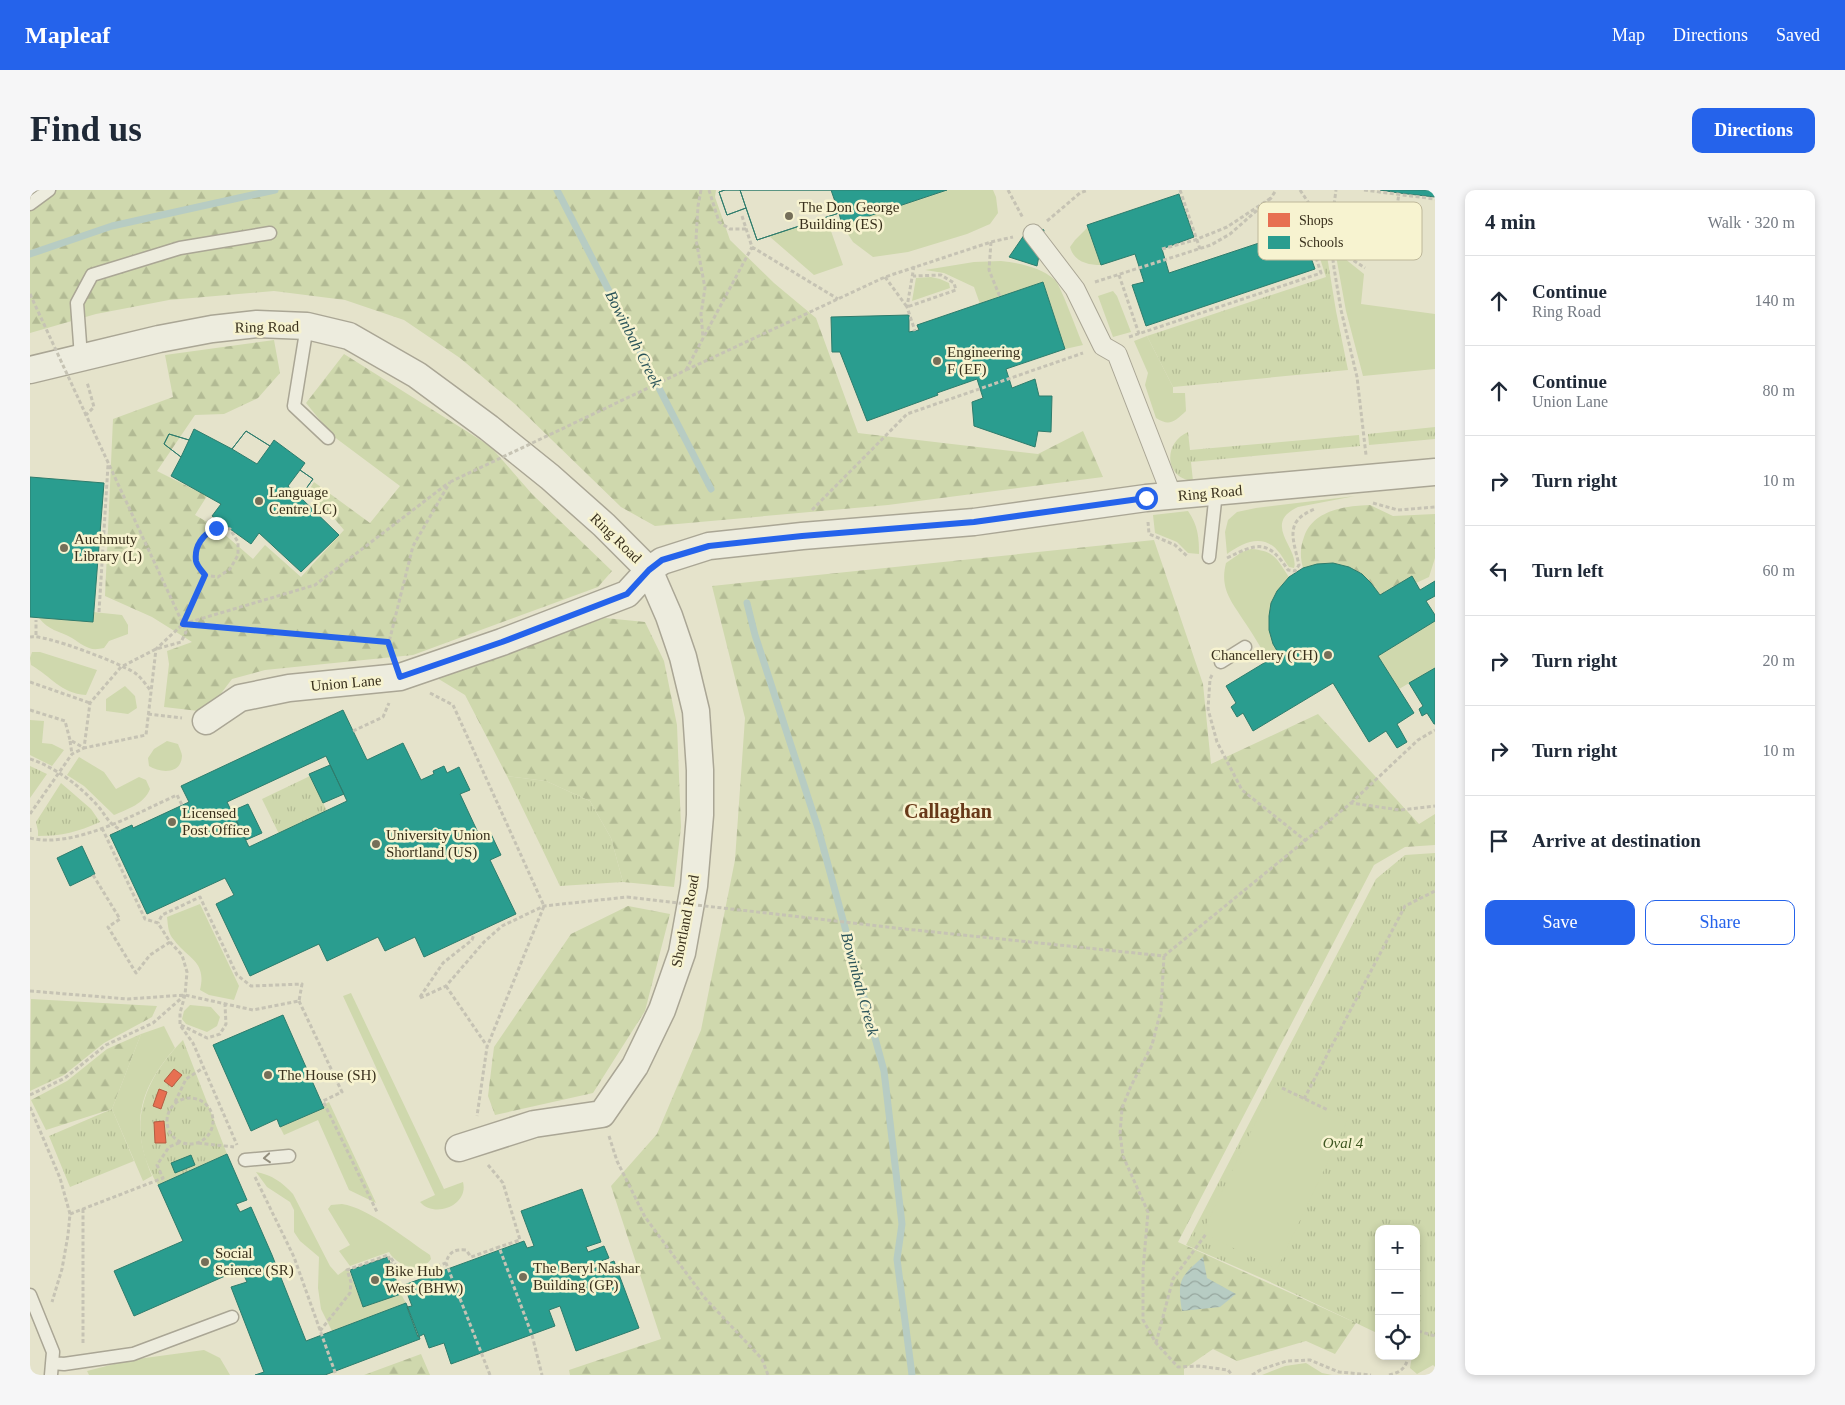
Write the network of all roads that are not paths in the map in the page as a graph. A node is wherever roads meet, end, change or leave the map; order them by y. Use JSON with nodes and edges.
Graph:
{"nodes":[{"id":1,"x":49,"y":190,"type":"edge"},
{"id":2,"x":30,"y":204,"type":"edge"},
{"id":3,"x":270,"y":233,"type":"dead end"},
{"id":4,"x":1033,"y":234,"type":"road end"},
{"id":5,"x":307,"y":326,"type":"junction"},
{"id":6,"x":83,"y":366,"type":"junction"},
{"id":7,"x":30,"y":370,"type":"edge"},
{"id":8,"x":328,"y":438,"type":"dead end"},
{"id":9,"x":1435,"y":472,"type":"edge"},
{"id":10,"x":1216,"y":492,"type":"junction"},
{"id":11,"x":1172,"y":496,"type":"junction"},
{"id":12,"x":1209,"y":557,"type":"dead end"},
{"id":13,"x":649,"y":570,"type":"junction"},
{"id":14,"x":1245,"y":647,"type":"dead end"},
{"id":15,"x":1221,"y":662,"type":"road end"},
{"id":16,"x":206,"y":721,"type":"road end"},
{"id":17,"x":459,"y":1148,"type":"dead end"},
{"id":18,"x":289,"y":1156,"type":"dead end"},
{"id":19,"x":245,"y":1160,"type":"dead end"},
{"id":20,"x":30,"y":1295,"type":"edge"},
{"id":21,"x":232,"y":1316,"type":"dead end"},
{"id":22,"x":51,"y":1369,"type":"edge"}],
"edges":[{"from":1,"to":2,"type":"lane"},
{"from":3,"to":6,"type":"lane"},
{"from":4,"to":11,"type":"street"},
{"from":5,"to":6,"type":"street","name":"Ring Road"},
{"from":5,"to":8,"type":"lane"},
{"from":5,"to":13,"type":"street","name":"Ring Road"},
{"from":6,"to":7,"type":"street","name":"Ring Road"},
{"from":9,"to":10,"type":"street","name":"Ring Road"},
{"from":10,"to":11,"type":"street","name":"Ring Road"},
{"from":10,"to":12,"type":"lane"},
{"from":11,"to":13,"type":"street","name":"Ring Road"},
{"from":13,"to":16,"type":"street","name":"Union Lane"},
{"from":13,"to":17,"type":"street","name":"Shortland Road"},
{"from":14,"to":15,"type":"lane"},
{"from":18,"to":19,"type":"lane","one_way":true},
{"from":20,"to":22,"type":"lane"},
{"from":21,"to":22,"type":"lane"}]}
